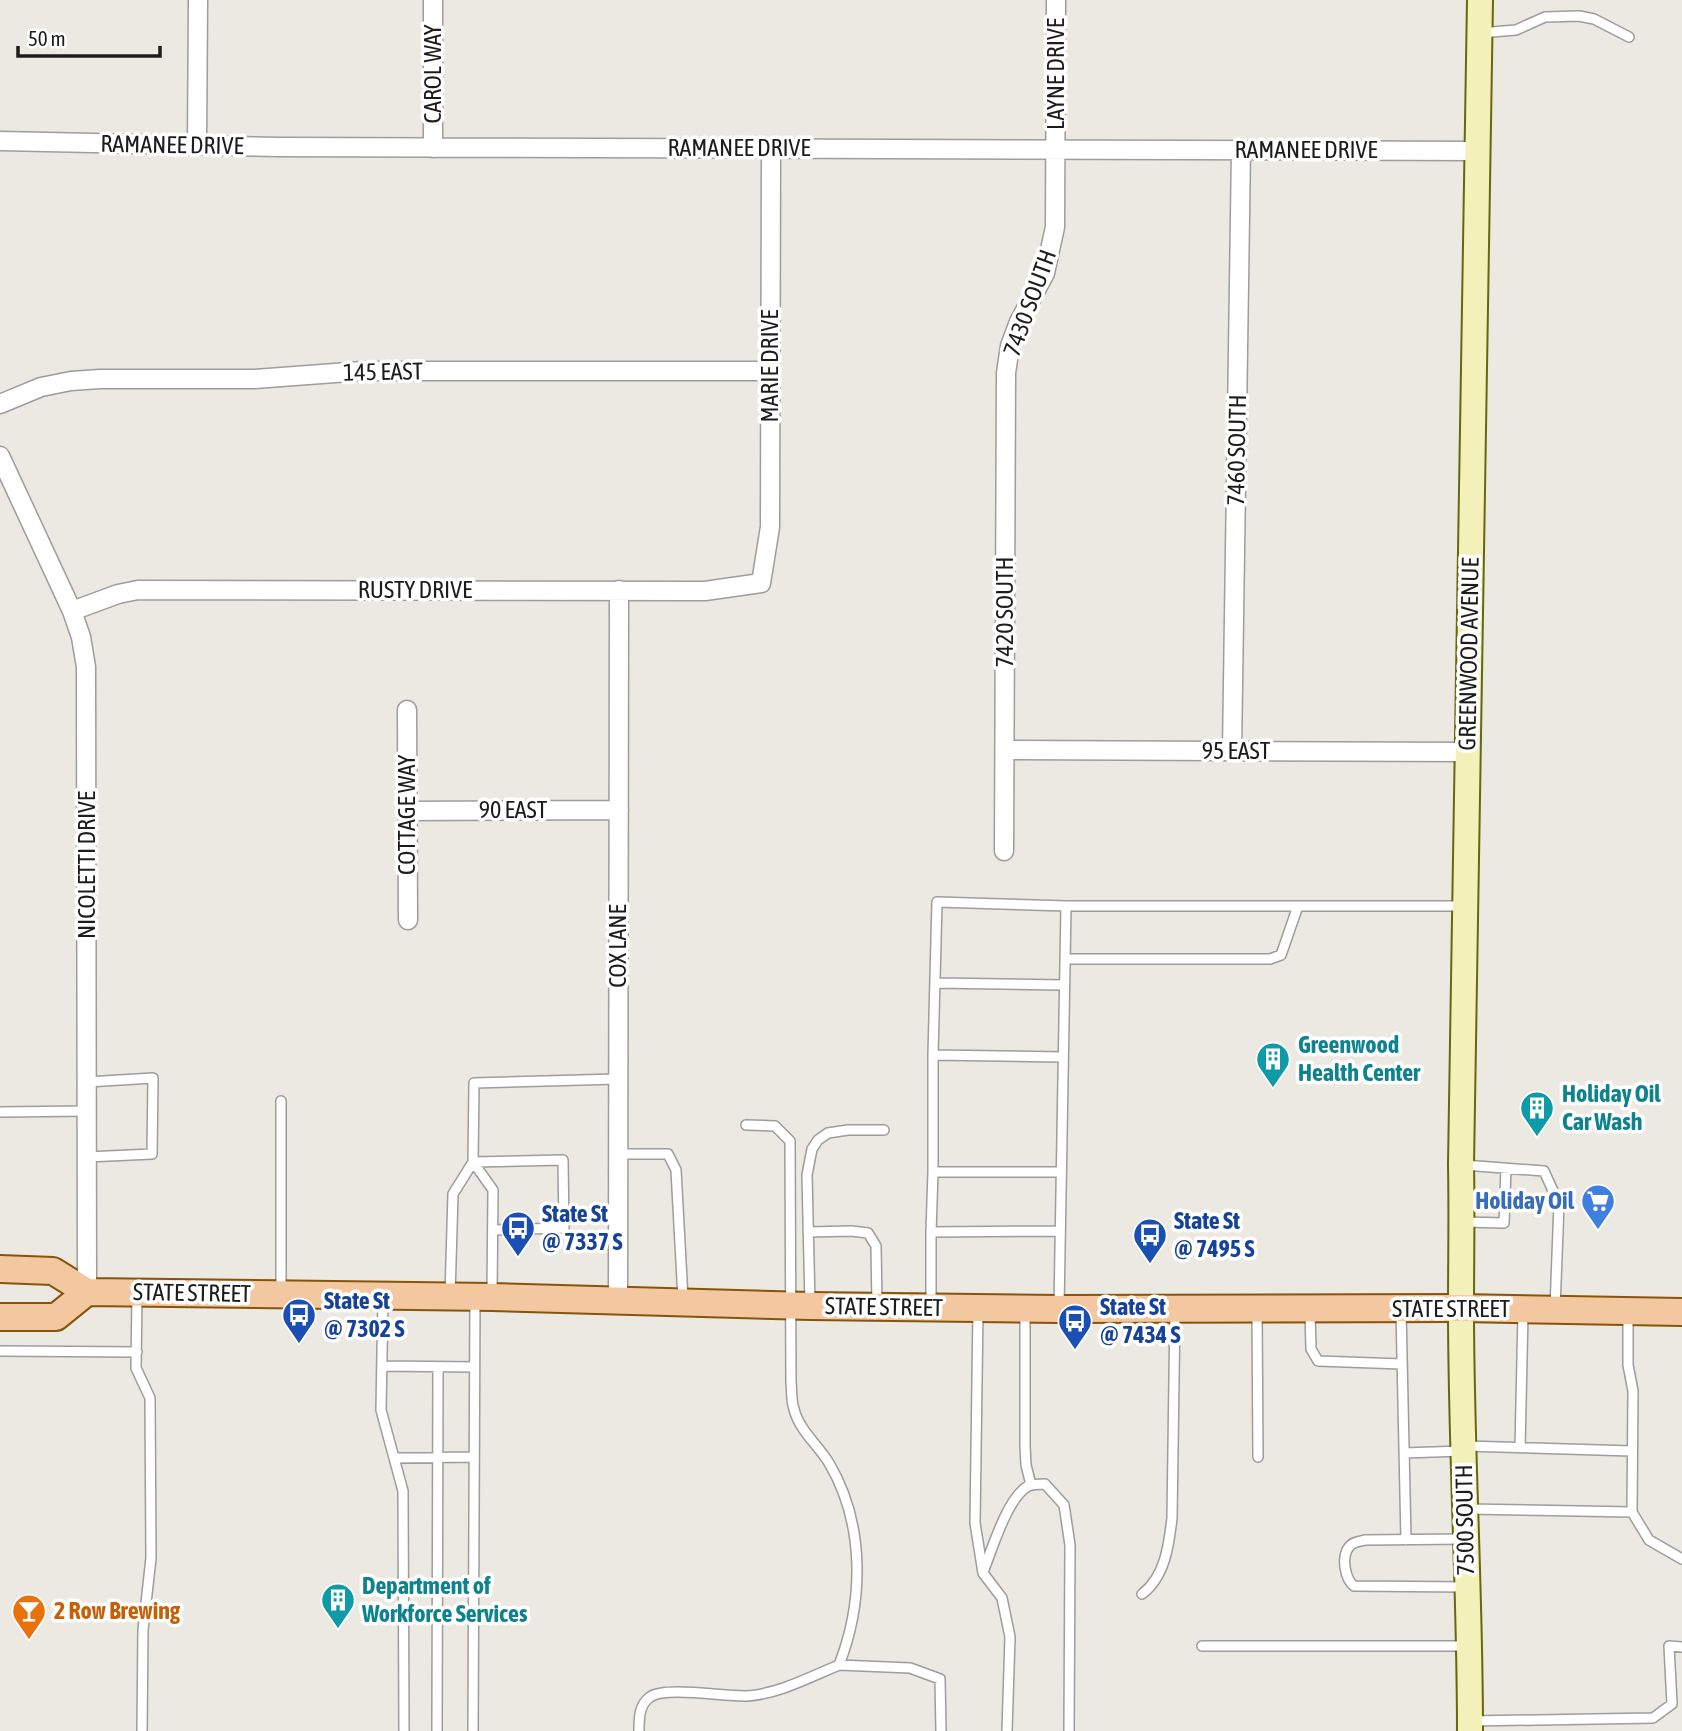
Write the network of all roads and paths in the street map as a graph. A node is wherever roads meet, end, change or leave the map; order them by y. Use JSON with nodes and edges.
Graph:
{"nodes":[{"id":1,"x":198,"y":0,"type":"edge"},
{"id":2,"x":433,"y":0,"type":"edge"},
{"id":3,"x":1056,"y":0,"type":"edge"},
{"id":4,"x":1480,"y":0,"type":"edge"},
{"id":5,"x":1480,"y":33,"type":"junction"},
{"id":6,"x":1629,"y":37,"type":"dead end"},
{"id":7,"x":0,"y":141,"type":"edge"},
{"id":8,"x":197,"y":146,"type":"junction"},
{"id":9,"x":433,"y":148,"type":"junction"},
{"id":10,"x":771,"y":148,"type":"junction"},
{"id":11,"x":1056,"y":148,"type":"junction"},
{"id":12,"x":1241,"y":149,"type":"junction"},
{"id":13,"x":1477,"y":151,"type":"junction"},
{"id":14,"x":770,"y":371,"type":"junction"},
{"id":15,"x":1006,"y":373,"type":"joint"},
{"id":16,"x":0,"y":404,"type":"edge"},
{"id":17,"x":0,"y":456,"type":"edge"},
{"id":18,"x":761,"y":583,"type":"joint"},
{"id":19,"x":619,"y":590,"type":"junction"},
{"id":20,"x":72,"y":611,"type":"junction"},
{"id":21,"x":407,"y":710,"type":"dead end"},
{"id":22,"x":1004,"y":750,"type":"junction"},
{"id":23,"x":1232,"y":751,"type":"junction"},
{"id":24,"x":1467,"y":752,"type":"junction"},
{"id":25,"x":619,"y":810,"type":"junction"},
{"id":26,"x":406,"y":811,"type":"junction"},
{"id":27,"x":1004,"y":851,"type":"dead end"},
{"id":28,"x":1066,"y":906,"type":"junction"},
{"id":29,"x":1298,"y":906,"type":"junction"},
{"id":30,"x":1465,"y":906,"type":"junction"},
{"id":31,"x":408,"y":920,"type":"dead end"},
{"id":32,"x":1065,"y":960,"type":"junction"},
{"id":33,"x":935,"y":983,"type":"junction"},
{"id":34,"x":1064,"y":985,"type":"junction"},
{"id":35,"x":933,"y":1055,"type":"junction"},
{"id":36,"x":1063,"y":1057,"type":"junction"},
{"id":37,"x":617,"y":1079,"type":"junction"},
{"id":38,"x":87,"y":1082,"type":"junction"},
{"id":39,"x":281,"y":1101,"type":"dead end"},
{"id":40,"x":87,"y":1111,"type":"junction"},
{"id":41,"x":0,"y":1112,"type":"edge"},
{"id":42,"x":746,"y":1125,"type":"dead end"},
{"id":43,"x":884,"y":1130,"type":"dead end"},
{"id":44,"x":618,"y":1154,"type":"junction"},
{"id":45,"x":87,"y":1157,"type":"junction"},
{"id":46,"x":473,"y":1162,"type":"junction"},
{"id":47,"x":1461,"y":1165,"type":"junction"},
{"id":48,"x":1506,"y":1168,"type":"junction"},
{"id":49,"x":933,"y":1172,"type":"junction"},
{"id":50,"x":1061,"y":1172,"type":"junction"},
{"id":51,"x":1462,"y":1222,"type":"junction"},
{"id":52,"x":494,"y":1230,"type":"junction"},
{"id":53,"x":931,"y":1231,"type":"junction"},
{"id":54,"x":1060,"y":1231,"type":"junction"},
{"id":55,"x":808,"y":1232,"type":"junction"},
{"id":56,"x":0,"y":1269,"type":"edge"},
{"id":57,"x":87,"y":1292,"type":"junction"},
{"id":58,"x":137,"y":1293,"type":"junction"},
{"id":59,"x":281,"y":1294,"type":"junction"},
{"id":60,"x":383,"y":1296,"type":"junction"},
{"id":61,"x":472,"y":1297,"type":"junction"},
{"id":62,"x":618,"y":1301,"type":"junction"},
{"id":63,"x":683,"y":1301,"type":"junction"},
{"id":64,"x":801,"y":1305,"type":"junction"},
{"id":65,"x":877,"y":1307,"type":"junction"},
{"id":66,"x":931,"y":1307,"type":"junction"},
{"id":67,"x":978,"y":1308,"type":"junction"},
{"id":68,"x":1025,"y":1308,"type":"junction"},
{"id":69,"x":1461,"y":1308,"type":"junction"},
{"id":70,"x":1059,"y":1309,"type":"junction"},
{"id":71,"x":1175,"y":1309,"type":"junction"},
{"id":72,"x":1257,"y":1309,"type":"junction"},
{"id":73,"x":1310,"y":1309,"type":"junction"},
{"id":74,"x":1401,"y":1309,"type":"junction"},
{"id":75,"x":1523,"y":1309,"type":"junction"},
{"id":76,"x":1555,"y":1310,"type":"junction"},
{"id":77,"x":1628,"y":1311,"type":"junction"},
{"id":78,"x":1682,"y":1312,"type":"edge"},
{"id":79,"x":0,"y":1317,"type":"edge"},
{"id":80,"x":0,"y":1351,"type":"edge"},
{"id":81,"x":137,"y":1352,"type":"junction"},
{"id":82,"x":1402,"y":1364,"type":"junction"},
{"id":83,"x":382,"y":1366,"type":"junction"},
{"id":84,"x":438,"y":1367,"type":"junction"},
{"id":85,"x":474,"y":1367,"type":"junction"},
{"id":86,"x":1520,"y":1448,"type":"junction"},
{"id":87,"x":1464,"y":1449,"type":"junction"},
{"id":88,"x":1632,"y":1451,"type":"junction"},
{"id":89,"x":1404,"y":1453,"type":"junction"},
{"id":90,"x":474,"y":1457,"type":"junction"},
{"id":91,"x":1258,"y":1457,"type":"dead end"},
{"id":92,"x":394,"y":1458,"type":"junction"},
{"id":93,"x":438,"y":1458,"type":"junction"},
{"id":94,"x":1031,"y":1485,"type":"junction"},
{"id":95,"x":1465,"y":1509,"type":"junction"},
{"id":96,"x":1632,"y":1512,"type":"junction"},
{"id":97,"x":1465,"y":1539,"type":"junction"},
{"id":98,"x":1406,"y":1540,"type":"junction"},
{"id":99,"x":1682,"y":1559,"type":"edge"},
{"id":100,"x":983,"y":1573,"type":"junction"},
{"id":101,"x":1466,"y":1587,"type":"junction"},
{"id":102,"x":1142,"y":1594,"type":"dead end"},
{"id":103,"x":1202,"y":1646,"type":"dead end"},
{"id":104,"x":1470,"y":1646,"type":"junction"},
{"id":105,"x":1682,"y":1647,"type":"edge"},
{"id":106,"x":839,"y":1665,"type":"junction"},
{"id":107,"x":1469,"y":1726,"type":"edge"},
{"id":108,"x":142,"y":1731,"type":"edge"},
{"id":109,"x":404,"y":1731,"type":"edge"},
{"id":110,"x":437,"y":1731,"type":"edge"},
{"id":111,"x":474,"y":1731,"type":"edge"},
{"id":112,"x":639,"y":1731,"type":"edge"},
{"id":113,"x":941,"y":1731,"type":"edge"},
{"id":114,"x":1007,"y":1731,"type":"edge"},
{"id":115,"x":1069,"y":1731,"type":"edge"}],
"edges":[{"from":1,"to":8,"type":"street"},
{"from":2,"to":9,"type":"street","name":"CAROL WAY"},
{"from":3,"to":11,"type":"street","name":"LAYNE DRIVE"},
{"from":4,"to":5,"type":"street","name":"GREENWOOD AVENUE"},
{"from":5,"to":6,"type":"lane"},
{"from":5,"to":13,"type":"street","name":"GREENWOOD AVENUE"},
{"from":7,"to":8,"type":"street","name":"RAMANEE DRIVE"},
{"from":8,"to":9,"type":"street","name":"RAMANEE DRIVE"},
{"from":9,"to":10,"type":"street","name":"RAMANEE DRIVE"},
{"from":10,"to":11,"type":"street","name":"RAMANEE DRIVE"},
{"from":10,"to":14,"type":"street","name":"MARIE DRIVE"},
{"from":11,"to":12,"type":"street","name":"RAMANEE DRIVE"},
{"from":11,"to":15,"type":"street","name":"7430 SOUTH"},
{"from":12,"to":13,"type":"street","name":"RAMANEE DRIVE"},
{"from":12,"to":23,"type":"street","name":"7460 SOUTH"},
{"from":13,"to":24,"type":"street","name":"GREENWOOD AVENUE"},
{"from":14,"to":16,"type":"street","name":"145 EAST"},
{"from":14,"to":18,"type":"street","name":"MARIE DRIVE"},
{"from":15,"to":22,"type":"street","name":"7420 SOUTH"},
{"from":17,"to":20,"type":"street","name":"NICOLETTI DRIVE"},
{"from":18,"to":19,"type":"street","name":"RUSTY DRIVE"},
{"from":19,"to":20,"type":"street","name":"RUSTY DRIVE"},
{"from":19,"to":25,"type":"street","name":"COX LANE"},
{"from":20,"to":38,"type":"street","name":"NICOLETTI DRIVE"},
{"from":21,"to":26,"type":"street","name":"COTTAGE WAY"},
{"from":22,"to":23,"type":"street","name":"95 EAST"},
{"from":22,"to":27,"type":"street","name":"7420 SOUTH"},
{"from":23,"to":24,"type":"street","name":"95 EAST"},
{"from":24,"to":30,"type":"street","name":"GREENWOOD AVENUE"},
{"from":25,"to":26,"type":"street","name":"90 EAST"},
{"from":25,"to":37,"type":"street","name":"COX LANE"},
{"from":26,"to":31,"type":"street","name":"COTTAGE WAY"},
{"from":28,"to":29,"type":"lane"},
{"from":28,"to":32,"type":"lane"},
{"from":28,"to":33,"type":"lane"},
{"from":29,"to":30,"type":"lane"},
{"from":29,"to":32,"type":"lane"},
{"from":30,"to":47,"type":"street","name":"GREENWOOD AVENUE"},
{"from":32,"to":34,"type":"lane"},
{"from":33,"to":34,"type":"lane"},
{"from":33,"to":35,"type":"lane"},
{"from":34,"to":36,"type":"lane"},
{"from":35,"to":36,"type":"lane"},
{"from":35,"to":49,"type":"lane"},
{"from":36,"to":50,"type":"lane"},
{"from":37,"to":44,"type":"street","name":"COX LANE"},
{"from":37,"to":46,"type":"lane"},
{"from":38,"to":40,"type":"street","name":"NICOLETTI DRIVE"},
{"from":38,"to":45,"type":"lane"},
{"from":39,"to":59,"type":"lane"},
{"from":40,"to":41,"type":"lane"},
{"from":40,"to":45,"type":"street","name":"NICOLETTI DRIVE"},
{"from":42,"to":64,"type":"lane"},
{"from":43,"to":55,"type":"lane"},
{"from":44,"to":62,"type":"street","name":"COX LANE"},
{"from":44,"to":63,"type":"lane"},
{"from":45,"to":57,"type":"street","name":"NICOLETTI DRIVE"},
{"from":46,"to":52,"type":"lane"},
{"from":46,"to":52,"type":"lane"},
{"from":46,"to":61,"type":"lane"},
{"from":47,"to":48,"type":"lane"},
{"from":47,"to":51,"type":"street","name":"GREENWOOD AVENUE"},
{"from":48,"to":51,"type":"lane"},
{"from":48,"to":76,"type":"lane"},
{"from":49,"to":50,"type":"lane"},
{"from":49,"to":53,"type":"lane"},
{"from":50,"to":54,"type":"lane"},
{"from":51,"to":69,"type":"street","name":"GREENWOOD AVENUE"},
{"from":52,"to":61,"type":"lane"},
{"from":53,"to":54,"type":"lane"},
{"from":53,"to":66,"type":"lane"},
{"from":54,"to":70,"type":"lane"},
{"from":55,"to":64,"type":"lane"},
{"from":55,"to":65,"type":"lane"},
{"from":56,"to":57,"type":"main road"},
{"from":57,"to":58,"type":"main road","name":"STATE STREET"},
{"from":57,"to":79,"type":"main road"},
{"from":58,"to":59,"type":"main road","name":"STATE STREET"},
{"from":58,"to":81,"type":"lane"},
{"from":59,"to":60,"type":"main road","name":"STATE STREET"},
{"from":60,"to":61,"type":"main road","name":"STATE STREET"},
{"from":60,"to":83,"type":"lane"},
{"from":61,"to":62,"type":"main road","name":"STATE STREET"},
{"from":61,"to":85,"type":"lane"},
{"from":62,"to":63,"type":"main road","name":"STATE STREET"},
{"from":63,"to":64,"type":"main road","name":"STATE STREET"},
{"from":64,"to":65,"type":"main road","name":"STATE STREET"},
{"from":64,"to":106,"type":"lane"},
{"from":65,"to":66,"type":"main road","name":"STATE STREET"},
{"from":66,"to":67,"type":"main road","name":"STATE STREET"},
{"from":67,"to":68,"type":"main road","name":"STATE STREET"},
{"from":67,"to":100,"type":"lane"},
{"from":68,"to":70,"type":"main road","name":"STATE STREET"},
{"from":68,"to":94,"type":"lane"},
{"from":69,"to":74,"type":"main road","name":"STATE STREET"},
{"from":69,"to":75,"type":"main road","name":"STATE STREET"},
{"from":69,"to":87,"type":"street","name":"7500 SOUTH"},
{"from":70,"to":71,"type":"main road","name":"STATE STREET"},
{"from":71,"to":72,"type":"main road","name":"STATE STREET"},
{"from":71,"to":102,"type":"lane"},
{"from":72,"to":73,"type":"main road","name":"STATE STREET"},
{"from":72,"to":91,"type":"lane"},
{"from":73,"to":74,"type":"main road","name":"STATE STREET"},
{"from":73,"to":82,"type":"lane"},
{"from":74,"to":82,"type":"lane"},
{"from":75,"to":76,"type":"main road","name":"STATE STREET"},
{"from":75,"to":86,"type":"lane"},
{"from":76,"to":77,"type":"main road","name":"STATE STREET"},
{"from":77,"to":78,"type":"main road","name":"STATE STREET"},
{"from":77,"to":88,"type":"lane"},
{"from":80,"to":81,"type":"lane"},
{"from":81,"to":108,"type":"lane"},
{"from":82,"to":89,"type":"lane"},
{"from":83,"to":84,"type":"lane"},
{"from":83,"to":92,"type":"lane"},
{"from":84,"to":85,"type":"lane"},
{"from":84,"to":93,"type":"lane"},
{"from":85,"to":90,"type":"lane"},
{"from":86,"to":87,"type":"lane"},
{"from":86,"to":88,"type":"lane"},
{"from":87,"to":89,"type":"lane"},
{"from":87,"to":95,"type":"street","name":"7500 SOUTH"},
{"from":88,"to":96,"type":"lane"},
{"from":89,"to":98,"type":"lane"},
{"from":90,"to":93,"type":"lane"},
{"from":90,"to":111,"type":"lane"},
{"from":92,"to":93,"type":"lane"},
{"from":92,"to":109,"type":"lane"},
{"from":93,"to":110,"type":"lane"},
{"from":94,"to":100,"type":"lane"},
{"from":94,"to":115,"type":"lane"},
{"from":95,"to":96,"type":"lane"},
{"from":95,"to":97,"type":"street","name":"7500 SOUTH"},
{"from":96,"to":99,"type":"lane"},
{"from":97,"to":98,"type":"lane"},
{"from":97,"to":101,"type":"street","name":"7500 SOUTH"},
{"from":98,"to":101,"type":"lane"},
{"from":100,"to":114,"type":"lane"},
{"from":101,"to":104,"type":"street","name":"7500 SOUTH"},
{"from":103,"to":104,"type":"lane"},
{"from":104,"to":107,"type":"street","name":"7500 SOUTH"},
{"from":105,"to":107,"type":"lane"},
{"from":106,"to":112,"type":"lane"},
{"from":106,"to":113,"type":"lane"}]}
